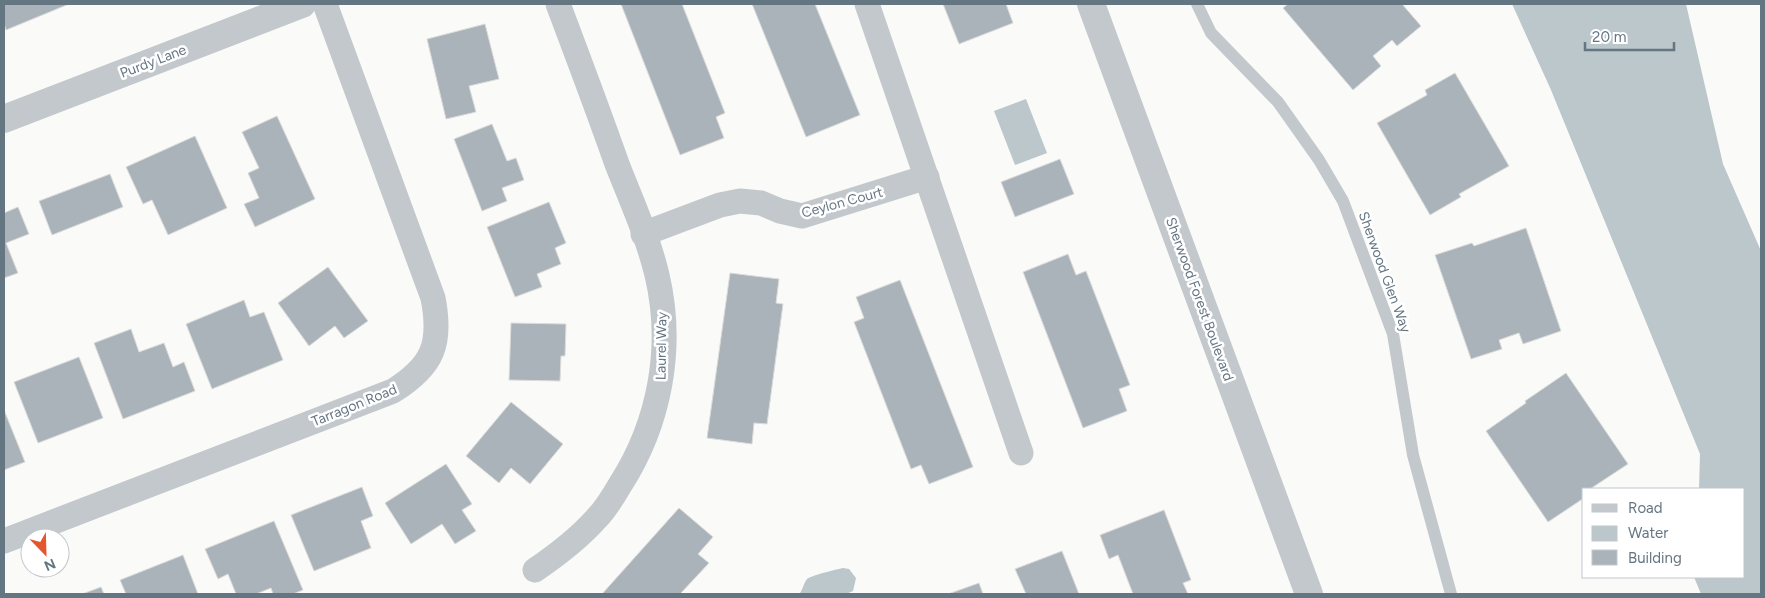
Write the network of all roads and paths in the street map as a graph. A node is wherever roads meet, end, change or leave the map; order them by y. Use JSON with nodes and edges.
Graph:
{"nodes":[{"id":1,"x":302,"y":4,"type":"edge"},
{"id":2,"x":324,"y":4,"type":"edge"},
{"id":3,"x":558,"y":4,"type":"edge"},
{"id":4,"x":867,"y":4,"type":"edge"},
{"id":5,"x":1091,"y":4,"type":"edge"},
{"id":6,"x":1197,"y":4,"type":"edge"},
{"id":7,"x":4,"y":119,"type":"edge"},
{"id":8,"x":927,"y":177,"type":"junction"},
{"id":9,"x":644,"y":234,"type":"junction"},
{"id":10,"x":1021,"y":453,"type":"dead end"},
{"id":11,"x":4,"y":541,"type":"edge"},
{"id":12,"x":535,"y":570,"type":"dead end"},
{"id":13,"x":1309,"y":594,"type":"edge"},
{"id":14,"x":1452,"y":594,"type":"edge"}],
"edges":[{"from":1,"to":7,"type":"street","name":"Purdy Lane"},
{"from":2,"to":11,"type":"street","name":"Tarragon Road"},
{"from":3,"to":9,"type":"street","name":"Laurel Way"},
{"from":4,"to":8,"type":"street"},
{"from":5,"to":13,"type":"street","name":"Sherwood Forest Boulevard"},
{"from":6,"to":14,"type":"lane","name":"Sherwood Glen Way"},
{"from":8,"to":9,"type":"street","name":"Ceylon Court"},
{"from":8,"to":10,"type":"street"},
{"from":9,"to":12,"type":"street","name":"Laurel Way"}]}
